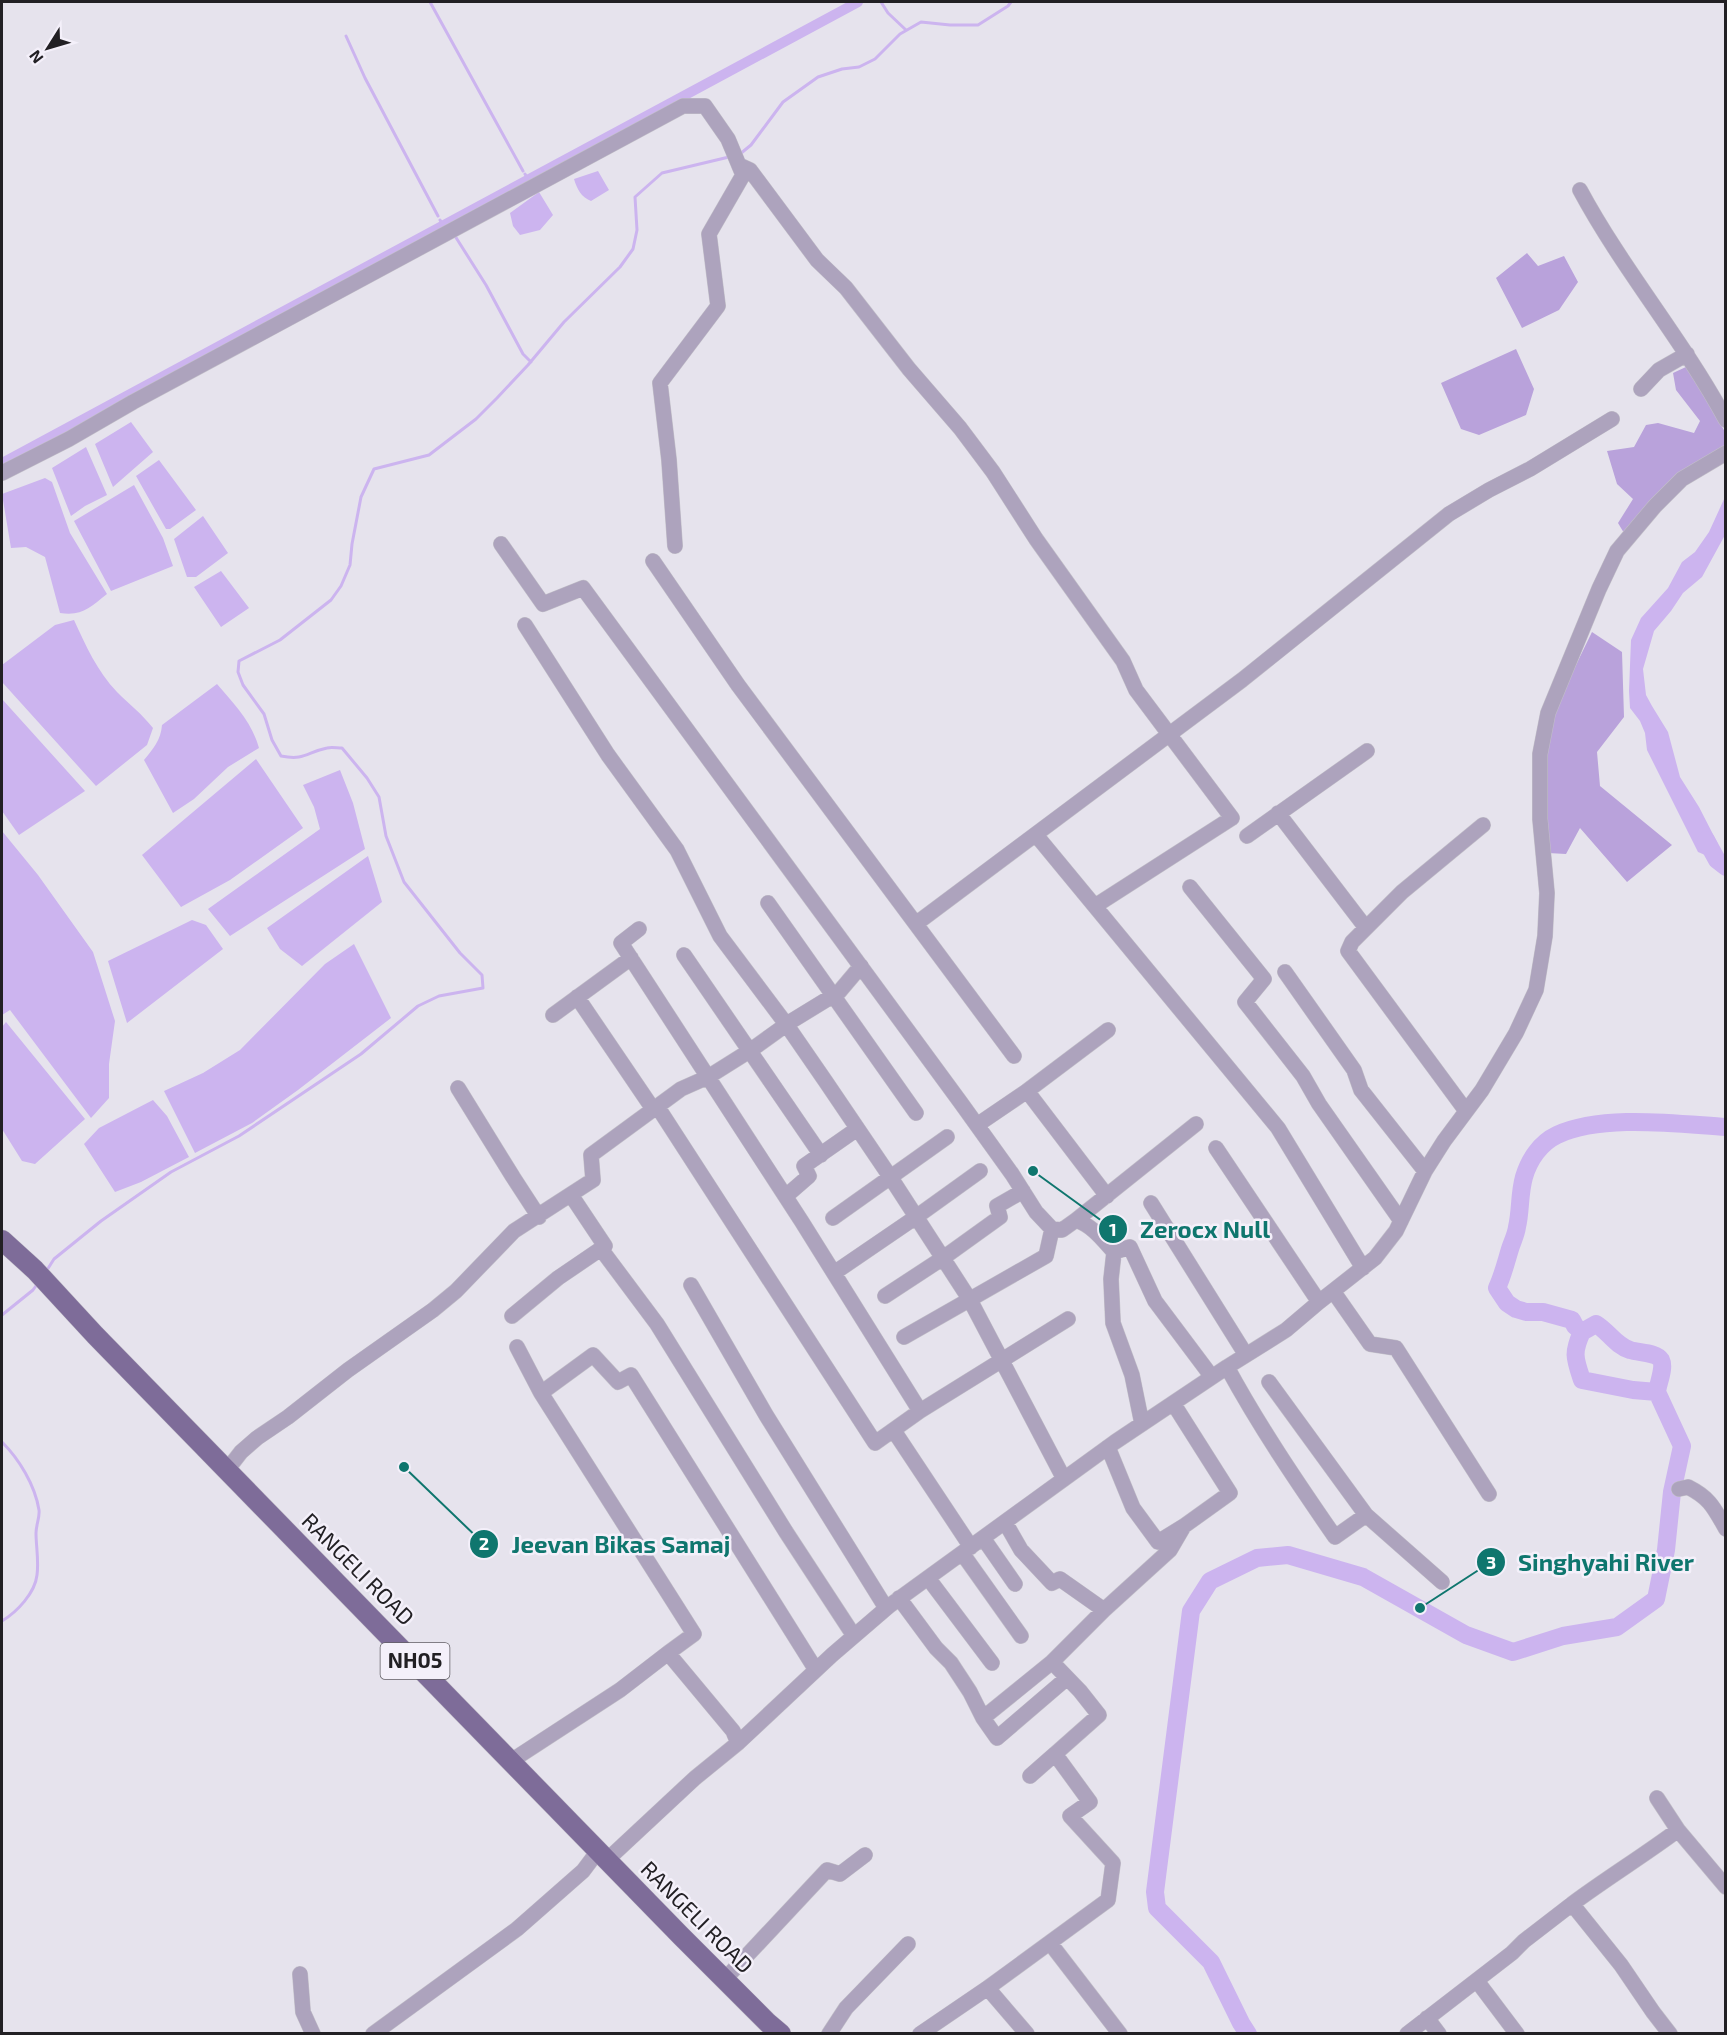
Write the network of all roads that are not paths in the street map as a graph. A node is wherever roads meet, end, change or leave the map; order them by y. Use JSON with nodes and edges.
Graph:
{"nodes":[{"id":1,"x":739,"y":165,"type":"junction"},
{"id":2,"x":1580,"y":190,"type":"dead end"},
{"id":3,"x":1687,"y":354,"type":"junction"},
{"id":4,"x":1641,"y":389,"type":"dead end"},
{"id":5,"x":1612,"y":419,"type":"dead end"},
{"id":6,"x":1725,"y":420,"type":"edge"},
{"id":7,"x":1725,"y":453,"type":"edge"},
{"id":8,"x":2,"y":473,"type":"edge"},
{"id":9,"x":501,"y":544,"type":"dead end"},
{"id":10,"x":675,"y":546,"type":"dead end"},
{"id":11,"x":653,"y":561,"type":"dead end"},
{"id":12,"x":525,"y":625,"type":"dead end"},
{"id":13,"x":1169,"y":735,"type":"junction"},
{"id":14,"x":1367,"y":752,"type":"dead end"},
{"id":15,"x":1278,"y":813,"type":"junction"},
{"id":16,"x":1483,"y":825,"type":"dead end"},
{"id":17,"x":1036,"y":836,"type":"junction"},
{"id":18,"x":1247,"y":836,"type":"dead end"},
{"id":19,"x":1190,"y":887,"type":"dead end"},
{"id":20,"x":768,"y":903,"type":"dead end"},
{"id":21,"x":1095,"y":906,"type":"junction"},
{"id":22,"x":921,"y":920,"type":"dead end"},
{"id":23,"x":1366,"y":928,"type":"junction"},
{"id":24,"x":639,"y":930,"type":"dead end"},
{"id":25,"x":684,"y":955,"type":"dead end"},
{"id":26,"x":631,"y":958,"type":"junction"},
{"id":27,"x":861,"y":966,"type":"junction"},
{"id":28,"x":1285,"y":972,"type":"dead end"},
{"id":29,"x":833,"y":995,"type":"junction"},
{"id":30,"x":577,"y":997,"type":"junction"},
{"id":31,"x":553,"y":1015,"type":"dead end"},
{"id":32,"x":786,"y":1024,"type":"junction"},
{"id":33,"x":1108,"y":1030,"type":"dead end"},
{"id":34,"x":751,"y":1050,"type":"junction"},
{"id":35,"x":1014,"y":1056,"type":"dead end"},
{"id":36,"x":708,"y":1077,"type":"junction"},
{"id":37,"x":458,"y":1088,"type":"dead end"},
{"id":38,"x":1027,"y":1091,"type":"junction"},
{"id":39,"x":655,"y":1108,"type":"junction"},
{"id":40,"x":1466,"y":1111,"type":"junction"},
{"id":41,"x":916,"y":1113,"type":"dead end"},
{"id":42,"x":1196,"y":1124,"type":"dead end"},
{"id":43,"x":977,"y":1125,"type":"junction"},
{"id":44,"x":857,"y":1129,"type":"junction"},
{"id":45,"x":947,"y":1137,"type":"dead end"},
{"id":46,"x":1216,"y":1148,"type":"dead end"},
{"id":47,"x":821,"y":1155,"type":"junction"},
{"id":48,"x":980,"y":1171,"type":"dead end"},
{"id":49,"x":1425,"y":1171,"type":"junction"},
{"id":50,"x":891,"y":1178,"type":"junction"},
{"id":51,"x":1023,"y":1191,"type":"junction"},
{"id":52,"x":571,"y":1195,"type":"junction"},
{"id":53,"x":786,"y":1196,"type":"junction"},
{"id":54,"x":1107,"y":1196,"type":"junction"},
{"id":55,"x":1151,"y":1203,"type":"dead end"},
{"id":56,"x":539,"y":1216,"type":"junction"},
{"id":57,"x":916,"y":1217,"type":"junction"},
{"id":58,"x":832,"y":1218,"type":"dead end"},
{"id":59,"x":1076,"y":1220,"type":"junction"},
{"id":60,"x":1401,"y":1221,"type":"junction"},
{"id":61,"x":1052,"y":1229,"type":"junction"},
{"id":62,"x":2,"y":1240,"type":"edge"},
{"id":63,"x":601,"y":1249,"type":"junction"},
{"id":64,"x":1114,"y":1252,"type":"junction"},
{"id":65,"x":943,"y":1258,"type":"junction"},
{"id":66,"x":1363,"y":1268,"type":"junction"},
{"id":67,"x":834,"y":1273,"type":"junction"},
{"id":68,"x":691,"y":1285,"type":"dead end"},
{"id":69,"x":1333,"y":1291,"type":"junction"},
{"id":70,"x":885,"y":1296,"type":"dead end"},
{"id":71,"x":970,"y":1300,"type":"junction"},
{"id":72,"x":1319,"y":1302,"type":"junction"},
{"id":73,"x":512,"y":1316,"type":"dead end"},
{"id":74,"x":1068,"y":1319,"type":"dead end"},
{"id":75,"x":904,"y":1337,"type":"dead end"},
{"id":76,"x":518,"y":1347,"type":"dead end"},
{"id":77,"x":1246,"y":1355,"type":"junction"},
{"id":78,"x":1003,"y":1360,"type":"junction"},
{"id":79,"x":1227,"y":1367,"type":"junction"},
{"id":80,"x":1212,"y":1377,"type":"junction"},
{"id":81,"x":1269,"y":1382,"type":"dead end"},
{"id":82,"x":541,"y":1393,"type":"junction"},
{"id":83,"x":1173,"y":1403,"type":"junction"},
{"id":84,"x":920,"y":1410,"type":"junction"},
{"id":85,"x":1142,"y":1424,"type":"junction"},
{"id":86,"x":894,"y":1431,"type":"junction"},
{"id":87,"x":1108,"y":1447,"type":"junction"},
{"id":88,"x":227,"y":1470,"type":"junction"},
{"id":89,"x":1064,"y":1479,"type":"junction"},
{"id":90,"x":1679,"y":1489,"type":"dead end"},
{"id":91,"x":1489,"y":1494,"type":"dead end"},
{"id":92,"x":1366,"y":1515,"type":"junction"},
{"id":93,"x":1005,"y":1522,"type":"junction"},
{"id":94,"x":1184,"y":1526,"type":"junction"},
{"id":95,"x":1725,"y":1529,"type":"edge"},
{"id":96,"x":972,"y":1546,"type":"junction"},
{"id":97,"x":928,"y":1578,"type":"junction"},
{"id":98,"x":1442,"y":1582,"type":"dead end"},
{"id":99,"x":1014,"y":1584,"type":"dead end"},
{"id":100,"x":899,"y":1598,"type":"junction"},
{"id":101,"x":886,"y":1608,"type":"junction"},
{"id":102,"x":1104,"y":1610,"type":"junction"},
{"id":103,"x":854,"y":1636,"type":"junction"},
{"id":104,"x":1021,"y":1636,"type":"dead end"},
{"id":105,"x":668,"y":1653,"type":"junction"},
{"id":106,"x":1052,"y":1662,"type":"junction"},
{"id":107,"x":992,"y":1663,"type":"dead end"},
{"id":108,"x":816,"y":1670,"type":"junction"},
{"id":109,"x":1067,"y":1678,"type":"junction"},
{"id":110,"x":983,"y":1718,"type":"junction"},
{"id":111,"x":738,"y":1743,"type":"junction"},
{"id":112,"x":1055,"y":1754,"type":"junction"},
{"id":113,"x":511,"y":1761,"type":"junction"},
{"id":114,"x":1030,"y":1776,"type":"dead end"},
{"id":115,"x":1657,"y":1798,"type":"dead end"},
{"id":116,"x":1678,"y":1830,"type":"junction"},
{"id":117,"x":865,"y":1854,"type":"dead end"},
{"id":118,"x":603,"y":1855,"type":"junction"},
{"id":119,"x":1725,"y":1887,"type":"edge"},
{"id":120,"x":1572,"y":1904,"type":"junction"},
{"id":121,"x":1050,"y":1943,"type":"junction"},
{"id":122,"x":908,"y":1944,"type":"dead end"},
{"id":123,"x":300,"y":1974,"type":"dead end"},
{"id":124,"x":724,"y":1979,"type":"junction"},
{"id":125,"x":1477,"y":1981,"type":"junction"},
{"id":126,"x":989,"y":1987,"type":"junction"},
{"id":127,"x":1427,"y":2018,"type":"junction"},
{"id":128,"x":313,"y":2034,"type":"edge"},
{"id":129,"x":372,"y":2034,"type":"edge"},
{"id":130,"x":781,"y":2034,"type":"edge"},
{"id":131,"x":829,"y":2034,"type":"edge"},
{"id":132,"x":920,"y":2034,"type":"edge"},
{"id":133,"x":1028,"y":2034,"type":"edge"},
{"id":134,"x":1120,"y":2034,"type":"edge"},
{"id":135,"x":1407,"y":2034,"type":"edge"},
{"id":136,"x":1439,"y":2034,"type":"edge"},
{"id":137,"x":1517,"y":2034,"type":"edge"},
{"id":138,"x":1670,"y":2034,"type":"edge"}],
"edges":[{"from":1,"to":8,"type":"street"},
{"from":1,"to":10,"type":"street"},
{"from":1,"to":13,"type":"street"},
{"from":2,"to":3,"type":"street"},
{"from":3,"to":4,"type":"street"},
{"from":3,"to":6,"type":"street"},
{"from":5,"to":13,"type":"street"},
{"from":7,"to":40,"type":"street"},
{"from":9,"to":27,"type":"street"},
{"from":11,"to":35,"type":"street"},
{"from":12,"to":32,"type":"street"},
{"from":13,"to":17,"type":"street"},
{"from":13,"to":21,"type":"street"},
{"from":14,"to":15,"type":"street"},
{"from":15,"to":18,"type":"street"},
{"from":15,"to":23,"type":"street"},
{"from":16,"to":23,"type":"street"},
{"from":17,"to":21,"type":"street"},
{"from":17,"to":22,"type":"street"},
{"from":19,"to":60,"type":"street"},
{"from":20,"to":29,"type":"street"},
{"from":21,"to":66,"type":"street"},
{"from":23,"to":40,"type":"street"},
{"from":24,"to":26,"type":"street"},
{"from":25,"to":34,"type":"street"},
{"from":26,"to":30,"type":"street"},
{"from":26,"to":36,"type":"street"},
{"from":27,"to":29,"type":"street"},
{"from":27,"to":43,"type":"street"},
{"from":28,"to":49,"type":"street"},
{"from":29,"to":32,"type":"street"},
{"from":29,"to":41,"type":"street"},
{"from":30,"to":31,"type":"street"},
{"from":30,"to":39,"type":"street"},
{"from":32,"to":34,"type":"street"},
{"from":32,"to":44,"type":"street"},
{"from":33,"to":38,"type":"street"},
{"from":34,"to":36,"type":"street"},
{"from":34,"to":47,"type":"street"},
{"from":36,"to":39,"type":"street"},
{"from":36,"to":53,"type":"street"},
{"from":37,"to":56,"type":"street"},
{"from":38,"to":43,"type":"street"},
{"from":38,"to":54,"type":"street"},
{"from":39,"to":52,"type":"street"},
{"from":39,"to":86,"type":"street"},
{"from":40,"to":49,"type":"street"},
{"from":42,"to":54,"type":"street"},
{"from":43,"to":51,"type":"street"},
{"from":44,"to":47,"type":"street"},
{"from":44,"to":50,"type":"street"},
{"from":45,"to":50,"type":"street"},
{"from":46,"to":72,"type":"street"},
{"from":47,"to":53,"type":"street"},
{"from":48,"to":57,"type":"street"},
{"from":49,"to":60,"type":"street"},
{"from":50,"to":57,"type":"street"},
{"from":50,"to":58,"type":"street"},
{"from":51,"to":61,"type":"street"},
{"from":51,"to":65,"type":"street"},
{"from":52,"to":56,"type":"street"},
{"from":52,"to":63,"type":"street"},
{"from":53,"to":67,"type":"street"},
{"from":54,"to":59,"type":"street"},
{"from":55,"to":77,"type":"street"},
{"from":56,"to":88,"type":"street"},
{"from":57,"to":65,"type":"street"},
{"from":57,"to":67,"type":"street"},
{"from":59,"to":61,"type":"street"},
{"from":59,"to":64,"type":"street"},
{"from":60,"to":66,"type":"street"},
{"from":61,"to":71,"type":"street"},
{"from":62,"to":88,"type":"main road","name":"RANGELI ROAD","number":"NH05"},
{"from":63,"to":73,"type":"street"},
{"from":63,"to":103,"type":"street"},
{"from":64,"to":80,"type":"street"},
{"from":64,"to":85,"type":"street"},
{"from":65,"to":70,"type":"street"},
{"from":65,"to":71,"type":"street"},
{"from":66,"to":69,"type":"street"},
{"from":67,"to":84,"type":"street"},
{"from":68,"to":101,"type":"street"},
{"from":69,"to":72,"type":"street"},
{"from":69,"to":91,"type":"street"},
{"from":71,"to":75,"type":"street"},
{"from":71,"to":78,"type":"street"},
{"from":72,"to":77,"type":"street"},
{"from":74,"to":78,"type":"street"},
{"from":76,"to":82,"type":"street"},
{"from":77,"to":79,"type":"street"},
{"from":78,"to":84,"type":"street"},
{"from":78,"to":89,"type":"street"},
{"from":79,"to":80,"type":"street"},
{"from":79,"to":92,"type":"street"},
{"from":80,"to":83,"type":"street"},
{"from":81,"to":92,"type":"street"},
{"from":82,"to":105,"type":"street"},
{"from":82,"to":108,"type":"street"},
{"from":83,"to":85,"type":"street"},
{"from":83,"to":94,"type":"street"},
{"from":84,"to":86,"type":"street"},
{"from":85,"to":87,"type":"street"},
{"from":86,"to":96,"type":"street"},
{"from":87,"to":89,"type":"street"},
{"from":87,"to":94,"type":"street"},
{"from":88,"to":113,"type":"main road","name":"RANGELI ROAD","number":"NH05"},
{"from":89,"to":93,"type":"street"},
{"from":90,"to":95,"type":"street"},
{"from":92,"to":98,"type":"street"},
{"from":93,"to":96,"type":"street"},
{"from":93,"to":102,"type":"street"},
{"from":94,"to":102,"type":"street"},
{"from":96,"to":97,"type":"street"},
{"from":96,"to":99,"type":"street"},
{"from":96,"to":104,"type":"street"},
{"from":97,"to":100,"type":"street"},
{"from":97,"to":107,"type":"street"},
{"from":100,"to":101,"type":"street"},
{"from":100,"to":110,"type":"street"},
{"from":101,"to":103,"type":"street"},
{"from":102,"to":106,"type":"street"},
{"from":103,"to":108,"type":"street"},
{"from":105,"to":111,"type":"street"},
{"from":105,"to":113,"type":"street"},
{"from":106,"to":109,"type":"street"},
{"from":106,"to":110,"type":"street"},
{"from":108,"to":111,"type":"street"},
{"from":109,"to":110,"type":"street"},
{"from":109,"to":112,"type":"street"},
{"from":111,"to":118,"type":"street"},
{"from":112,"to":114,"type":"street"},
{"from":112,"to":121,"type":"street"},
{"from":113,"to":118,"type":"main road","name":"RANGELI ROAD","number":"NH05"},
{"from":115,"to":116,"type":"street"},
{"from":116,"to":119,"type":"street"},
{"from":116,"to":120,"type":"street"},
{"from":117,"to":124,"type":"street"},
{"from":118,"to":124,"type":"main road","name":"RANGELI ROAD","number":"NH05"},
{"from":118,"to":129,"type":"street"},
{"from":120,"to":125,"type":"street"},
{"from":120,"to":138,"type":"street"},
{"from":121,"to":126,"type":"street"},
{"from":121,"to":134,"type":"street"},
{"from":122,"to":131,"type":"street"},
{"from":123,"to":128,"type":"street"},
{"from":124,"to":130,"type":"main road","name":"RANGELI ROAD","number":"NH05"},
{"from":125,"to":127,"type":"street"},
{"from":125,"to":137,"type":"street"},
{"from":126,"to":132,"type":"street"},
{"from":126,"to":133,"type":"street"},
{"from":127,"to":135,"type":"street"},
{"from":127,"to":136,"type":"street"}]}
